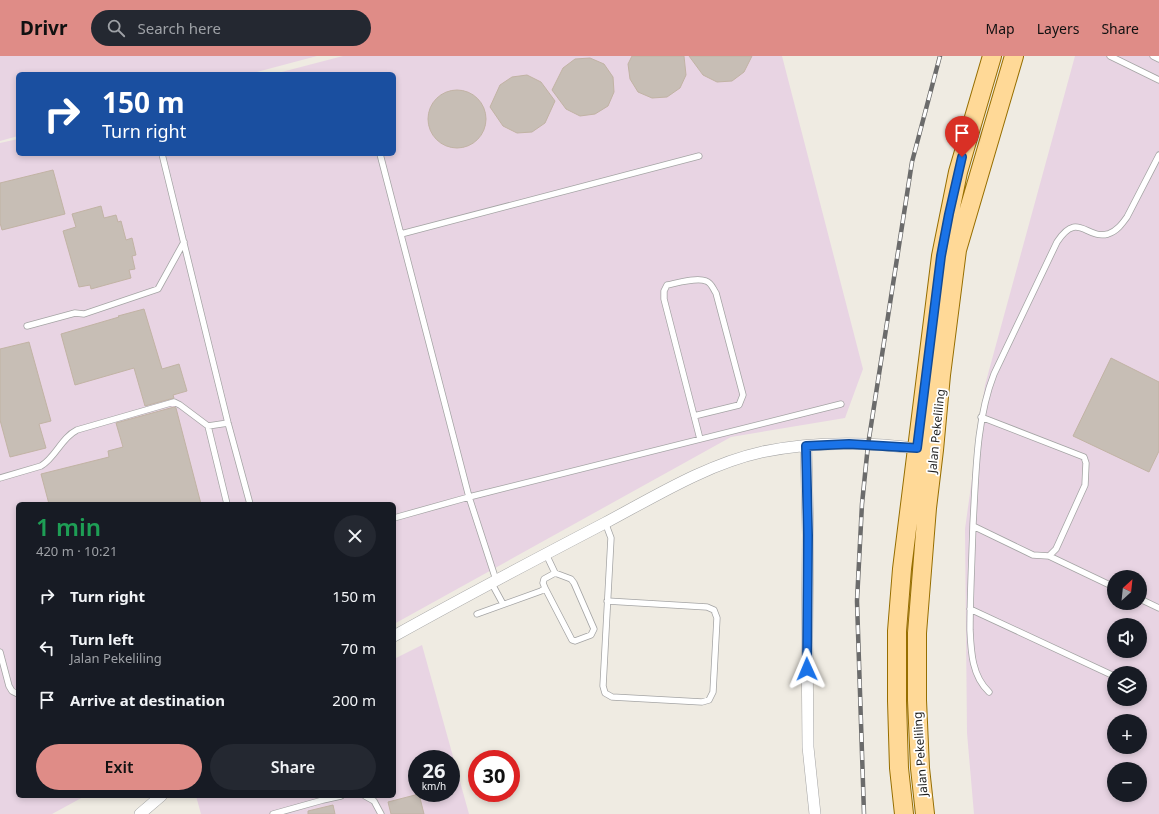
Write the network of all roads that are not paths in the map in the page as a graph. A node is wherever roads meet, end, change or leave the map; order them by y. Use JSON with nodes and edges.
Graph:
{"nodes":[{"id":1,"x":992,"y":56,"type":"edge"},
{"id":2,"x":1014,"y":56,"type":"edge"},
{"id":3,"x":1110,"y":56,"type":"edge"},
{"id":4,"x":1153,"y":56,"type":"edge"},
{"id":5,"x":1159,"y":59,"type":"edge"},
{"id":6,"x":1159,"y":79,"type":"edge"},
{"id":7,"x":1159,"y":155,"type":"edge"},
{"id":8,"x":162,"y":156,"type":"edge"},
{"id":9,"x":381,"y":156,"type":"edge"},
{"id":10,"x":699,"y":156,"type":"dead end"},
{"id":11,"x":1157,"y":165,"type":"edge"},
{"id":12,"x":401,"y":234,"type":"junction"},
{"id":13,"x":184,"y":242,"type":"junction"},
{"id":14,"x":27,"y":326,"type":"dead end"},
{"id":15,"x":841,"y":404,"type":"dead end"},
{"id":16,"x":694,"y":416,"type":"junction"},
{"id":17,"x":981,"y":417,"type":"junction"},
{"id":18,"x":228,"y":423,"type":"junction"},
{"id":19,"x":208,"y":426,"type":"junction"},
{"id":20,"x":700,"y":439,"type":"junction"},
{"id":21,"x":806,"y":446,"type":"junction"},
{"id":22,"x":926,"y":449,"type":"junction"},
{"id":23,"x":0,"y":478,"type":"edge"},
{"id":24,"x":469,"y":497,"type":"junction"},
{"id":25,"x":227,"y":502,"type":"edge"},
{"id":26,"x":249,"y":502,"type":"edge"},
{"id":27,"x":396,"y":517,"type":"edge"},
{"id":28,"x":606,"y":522,"type":"junction"},
{"id":29,"x":973,"y":526,"type":"junction"},
{"id":30,"x":546,"y":554,"type":"junction"},
{"id":31,"x":1049,"y":556,"type":"junction"},
{"id":32,"x":555,"y":573,"type":"junction"},
{"id":33,"x":494,"y":581,"type":"junction"},
{"id":34,"x":1107,"y":583,"type":"edge"},
{"id":35,"x":545,"y":588,"type":"junction"},
{"id":36,"x":607,"y":601,"type":"junction"},
{"id":37,"x":1147,"y":602,"type":"edge"},
{"id":38,"x":503,"y":604,"type":"junction"},
{"id":39,"x":970,"y":608,"type":"junction"},
{"id":40,"x":1159,"y":608,"type":"edge"},
{"id":41,"x":477,"y":614,"type":"dead end"},
{"id":42,"x":396,"y":635,"type":"edge"},
{"id":43,"x":0,"y":652,"type":"edge"},
{"id":44,"x":1107,"y":673,"type":"edge"},
{"id":45,"x":989,"y":692,"type":"dead end"},
{"id":46,"x":16,"y":693,"type":"edge"},
{"id":47,"x":159,"y":798,"type":"edge"},
{"id":48,"x":322,"y":798,"type":"edge"},
{"id":49,"x":369,"y":798,"type":"edge"},
{"id":50,"x":140,"y":814,"type":"edge"},
{"id":51,"x":273,"y":814,"type":"edge"},
{"id":52,"x":381,"y":814,"type":"edge"},
{"id":53,"x":815,"y":814,"type":"edge"},
{"id":54,"x":904,"y":814,"type":"edge"},
{"id":55,"x":925,"y":814,"type":"edge"}],
"edges":[{"from":1,"to":22,"type":"main road","name":"Jalan Pekeliling"},
{"from":2,"to":22,"type":"main road","name":"Jalan Pekeliling"},
{"from":3,"to":6,"type":"lane"},
{"from":4,"to":5,"type":"lane"},
{"from":7,"to":11,"type":"lane"},
{"from":8,"to":13,"type":"lane"},
{"from":9,"to":12,"type":"lane"},
{"from":10,"to":12,"type":"lane"},
{"from":11,"to":17,"type":"lane"},
{"from":12,"to":24,"type":"lane"},
{"from":13,"to":14,"type":"lane"},
{"from":13,"to":18,"type":"lane"},
{"from":15,"to":20,"type":"lane"},
{"from":16,"to":16,"type":"lane"},
{"from":16,"to":20,"type":"lane"},
{"from":17,"to":29,"type":"lane"},
{"from":17,"to":31,"type":"lane"},
{"from":18,"to":19,"type":"lane"},
{"from":18,"to":26,"type":"lane"},
{"from":19,"to":23,"type":"lane"},
{"from":19,"to":25,"type":"lane"},
{"from":20,"to":24,"type":"lane"},
{"from":21,"to":22,"type":"street"},
{"from":21,"to":28,"type":"street"},
{"from":21,"to":53,"type":"street"},
{"from":22,"to":54,"type":"main road","name":"Jalan Pekeliling"},
{"from":22,"to":55,"type":"main road","name":"Jalan Pekeliling"},
{"from":24,"to":27,"type":"lane"},
{"from":24,"to":33,"type":"lane"},
{"from":28,"to":30,"type":"street"},
{"from":28,"to":36,"type":"lane"},
{"from":29,"to":31,"type":"lane"},
{"from":29,"to":39,"type":"lane"},
{"from":30,"to":32,"type":"lane"},
{"from":30,"to":33,"type":"street"},
{"from":31,"to":34,"type":"lane"},
{"from":32,"to":35,"type":"lane"},
{"from":32,"to":35,"type":"lane"},
{"from":33,"to":38,"type":"lane"},
{"from":33,"to":42,"type":"street"},
{"from":35,"to":38,"type":"lane"},
{"from":36,"to":36,"type":"lane"},
{"from":37,"to":40,"type":"lane"},
{"from":38,"to":41,"type":"lane"},
{"from":39,"to":44,"type":"lane"},
{"from":39,"to":45,"type":"lane"},
{"from":43,"to":46,"type":"lane"},
{"from":47,"to":50,"type":"street"},
{"from":48,"to":51,"type":"lane"},
{"from":49,"to":52,"type":"lane"}]}
